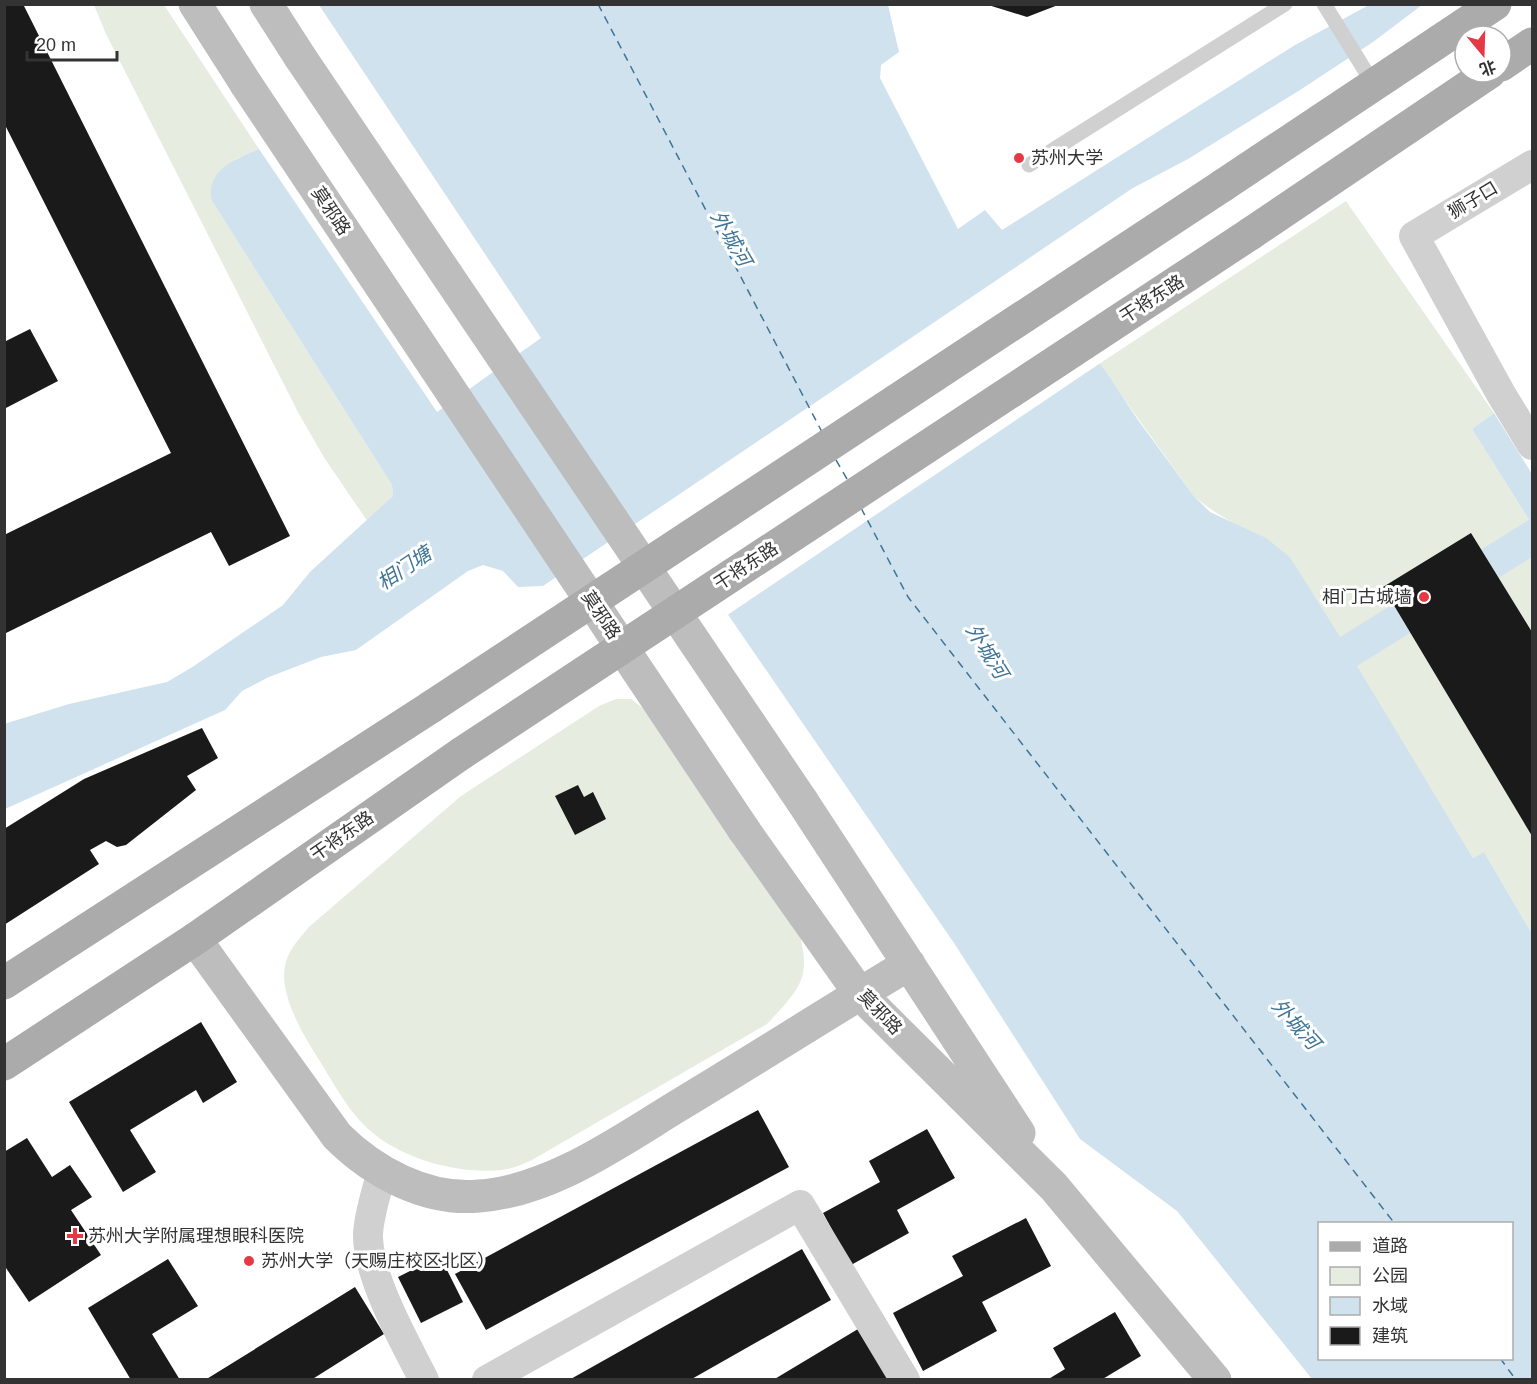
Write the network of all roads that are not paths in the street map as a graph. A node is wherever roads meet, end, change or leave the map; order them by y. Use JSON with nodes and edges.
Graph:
{"nodes":[{"id":1,"x":195,"y":4,"type":"edge"},
{"id":2,"x":266,"y":4,"type":"edge"},
{"id":3,"x":1285,"y":4,"type":"edge"},
{"id":4,"x":1495,"y":4,"type":"edge"},
{"id":5,"x":1325,"y":7,"type":"edge"},
{"id":6,"x":1533,"y":44,"type":"edge"},
{"id":7,"x":1513,"y":57,"type":"edge"},
{"id":8,"x":1368,"y":76,"type":"junction"},
{"id":9,"x":1472,"y":84,"type":"edge"},
{"id":10,"x":1029,"y":165,"type":"dead end"},
{"id":11,"x":1533,"y":165,"type":"edge"},
{"id":12,"x":1533,"y":445,"type":"edge"},
{"id":13,"x":195,"y":939,"type":"junction"},
{"id":14,"x":909,"y":964,"type":"junction"},
{"id":15,"x":4,"y":983,"type":"edge"},
{"id":16,"x":860,"y":994,"type":"junction"},
{"id":17,"x":4,"y":1064,"type":"edge"},
{"id":18,"x":382,"y":1172,"type":"junction"},
{"id":19,"x":1054,"y":1187,"type":"junction"},
{"id":20,"x":424,"y":1380,"type":"edge"},
{"id":21,"x":487,"y":1380,"type":"edge"},
{"id":22,"x":905,"y":1380,"type":"edge"},
{"id":23,"x":1215,"y":1380,"type":"edge"}],
"edges":[{"from":1,"to":16,"type":"main road","name":"莫邪路","bridge":true},
{"from":2,"to":14,"type":"main road","name":"莫邪路","bridge":true},
{"from":3,"to":10,"type":"lane"},
{"from":4,"to":8,"type":"main road"},
{"from":5,"to":8,"type":"lane"},
{"from":6,"to":7,"type":"main road"},
{"from":8,"to":15,"type":"main road","bridge":true},
{"from":9,"to":13,"type":"main road","name":"干将东路","bridge":true},
{"from":11,"to":12,"type":"street","name":"狮子口"},
{"from":13,"to":17,"type":"main road","name":"干将东路"},
{"from":13,"to":18,"type":"main road"},
{"from":14,"to":16,"type":"main road"},
{"from":14,"to":19,"type":"main road","name":"莫邪路"},
{"from":16,"to":18,"type":"main road"},
{"from":16,"to":19,"type":"main road","name":"莫邪路"},
{"from":18,"to":20,"type":"street"},
{"from":19,"to":23,"type":"main road","name":"莫邪路"},
{"from":21,"to":22,"type":"street"}]}
